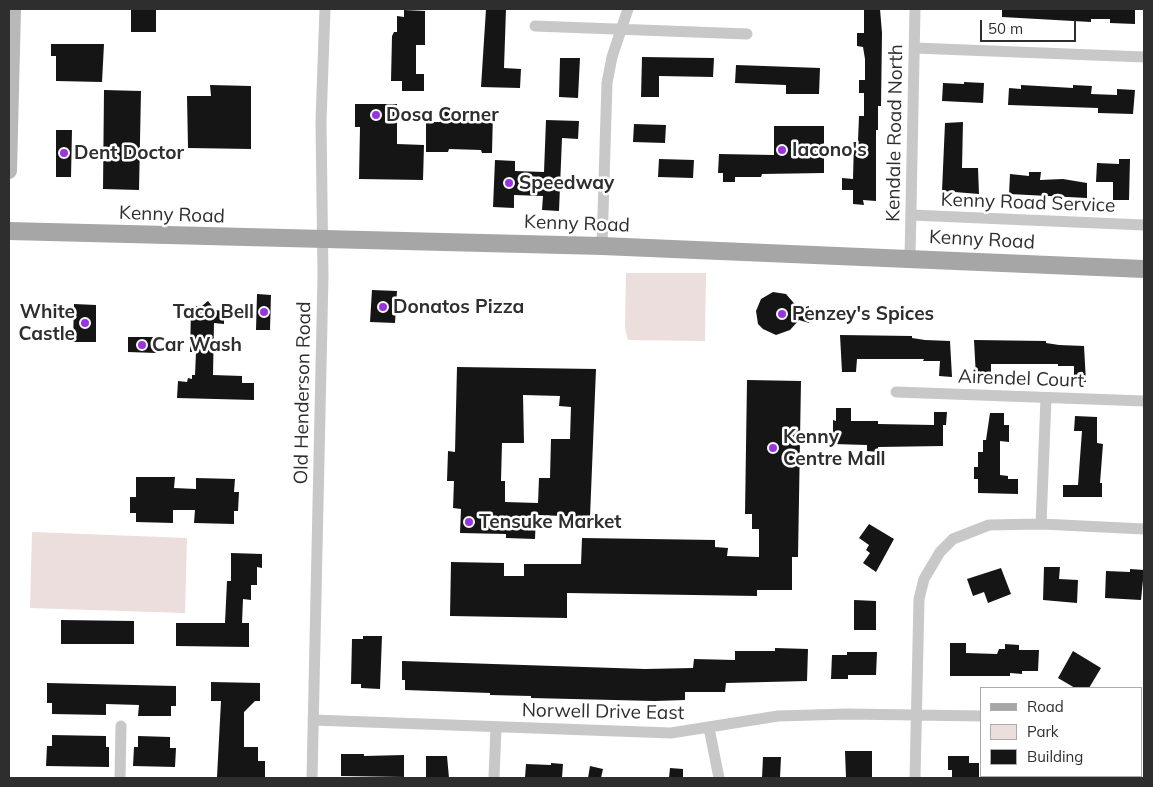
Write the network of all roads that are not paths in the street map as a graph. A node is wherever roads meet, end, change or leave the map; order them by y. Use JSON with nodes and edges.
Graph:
{"nodes":[{"id":1,"x":13,"y":9,"type":"edge"},
{"id":2,"x":325,"y":9,"type":"edge"},
{"id":3,"x":628,"y":9,"type":"edge"},
{"id":4,"x":915,"y":9,"type":"edge"},
{"id":5,"x":535,"y":26,"type":"dead end"},
{"id":6,"x":621,"y":29,"type":"junction"},
{"id":7,"x":747,"y":34,"type":"dead end"},
{"id":8,"x":915,"y":48,"type":"junction"},
{"id":9,"x":1144,"y":57,"type":"edge"},
{"id":10,"x":9,"y":171,"type":"edge"},
{"id":11,"x":911,"y":215,"type":"junction"},
{"id":12,"x":1144,"y":225,"type":"edge"},
{"id":13,"x":9,"y":231,"type":"edge"},
{"id":14,"x":322,"y":240,"type":"junction"},
{"id":15,"x":602,"y":246,"type":"junction"},
{"id":16,"x":910,"y":258,"type":"junction"},
{"id":17,"x":1144,"y":269,"type":"edge"},
{"id":18,"x":896,"y":392,"type":"dead end"},
{"id":19,"x":1046,"y":398,"type":"junction"},
{"id":20,"x":1144,"y":401,"type":"edge"},
{"id":21,"x":1041,"y":524,"type":"junction"},
{"id":22,"x":1144,"y":530,"type":"edge"},
{"id":23,"x":916,"y":714,"type":"junction"},
{"id":24,"x":980,"y":716,"type":"edge"},
{"id":25,"x":313,"y":720,"type":"junction"},
{"id":26,"x":121,"y":726,"type":"dead end"},
{"id":27,"x":496,"y":727,"type":"junction"},
{"id":28,"x":709,"y":728,"type":"junction"},
{"id":29,"x":120,"y":778,"type":"edge"},
{"id":30,"x":312,"y":778,"type":"edge"},
{"id":31,"x":494,"y":778,"type":"edge"},
{"id":32,"x":719,"y":778,"type":"edge"},
{"id":33,"x":915,"y":778,"type":"edge"}],
"edges":[{"from":1,"to":10,"type":"main road"},
{"from":2,"to":14,"type":"street","name":"Old Henderson Road"},
{"from":3,"to":6,"type":"street"},
{"from":4,"to":8,"type":"street","name":"Kendale Road North"},
{"from":5,"to":6,"type":"street"},
{"from":6,"to":7,"type":"street"},
{"from":6,"to":15,"type":"street"},
{"from":8,"to":9,"type":"street"},
{"from":8,"to":11,"type":"street","name":"Kendale Road North"},
{"from":11,"to":12,"type":"street","name":"Kenny Road Service"},
{"from":11,"to":16,"type":"street","name":"Kendale Road North"},
{"from":13,"to":14,"type":"main road","name":"Kenny Road"},
{"from":14,"to":15,"type":"main road","name":"Kenny Road"},
{"from":14,"to":25,"type":"street","name":"Old Henderson Road"},
{"from":15,"to":16,"type":"main road","name":"Kenny Road"},
{"from":16,"to":17,"type":"main road","name":"Kenny Road"},
{"from":18,"to":19,"type":"street","name":"Airendel Court"},
{"from":19,"to":20,"type":"street","name":"Airendel Court"},
{"from":19,"to":21,"type":"street"},
{"from":21,"to":22,"type":"street"},
{"from":21,"to":23,"type":"street"},
{"from":23,"to":24,"type":"street","name":"Norwell Drive East"},
{"from":23,"to":28,"type":"street","name":"Norwell Drive East"},
{"from":23,"to":33,"type":"street"},
{"from":25,"to":27,"type":"street","name":"Norwell Drive East"},
{"from":25,"to":30,"type":"street","name":"Old Henderson Road"},
{"from":26,"to":29,"type":"street"},
{"from":27,"to":28,"type":"street","name":"Norwell Drive East"},
{"from":27,"to":31,"type":"street"},
{"from":28,"to":32,"type":"street"}]}
